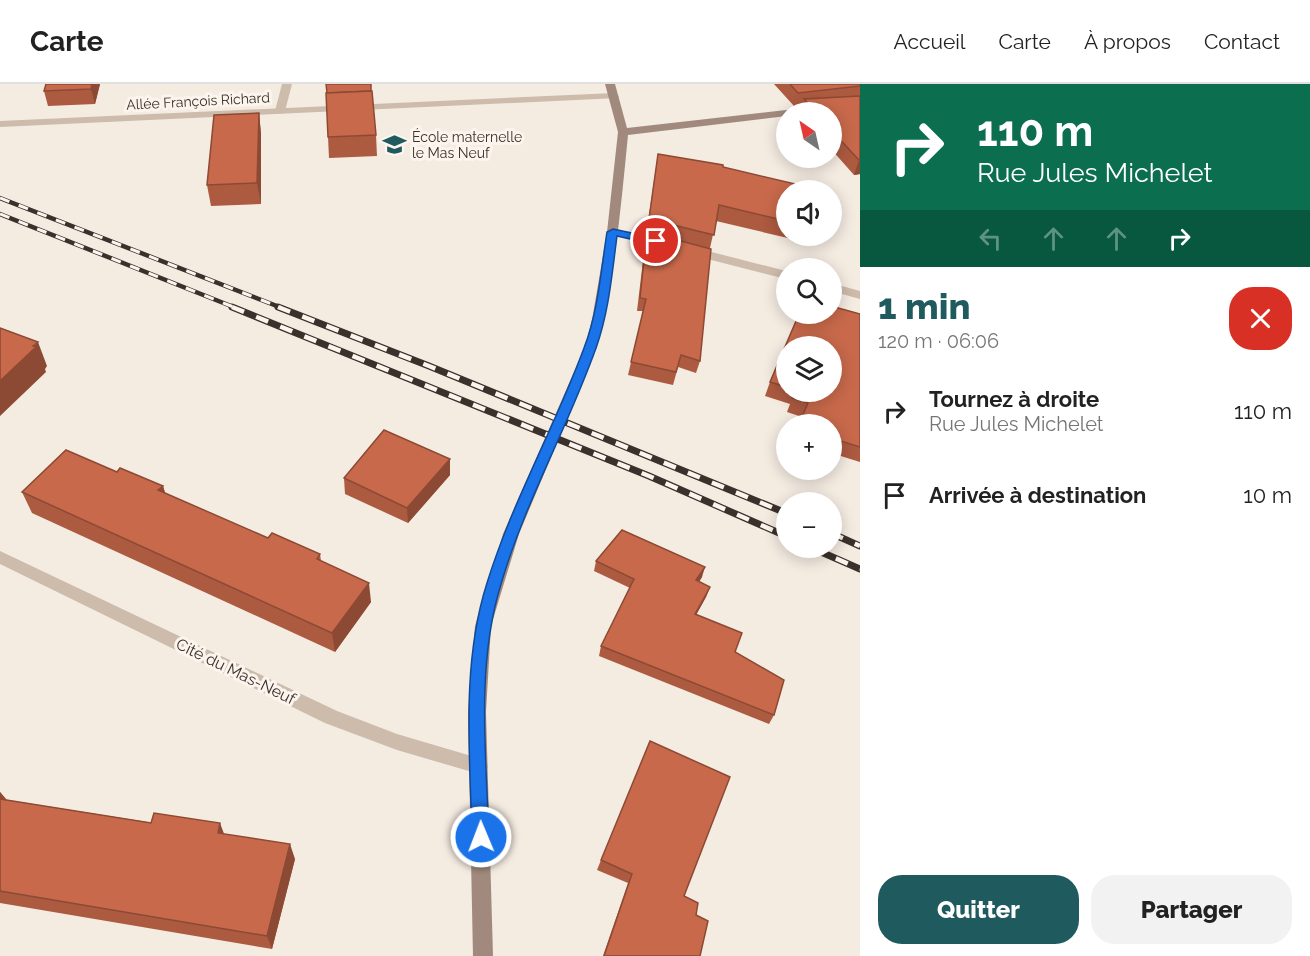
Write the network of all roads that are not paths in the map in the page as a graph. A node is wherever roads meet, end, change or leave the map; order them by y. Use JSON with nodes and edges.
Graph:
{"nodes":[{"id":1,"x":287,"y":84,"type":"edge"},
{"id":2,"x":612,"y":90,"type":"edge"},
{"id":3,"x":280,"y":111,"type":"junction"},
{"id":4,"x":776,"y":114,"type":"edge"},
{"id":5,"x":0,"y":124,"type":"edge"},
{"id":6,"x":623,"y":132,"type":"junction"},
{"id":7,"x":613,"y":232,"type":"junction"},
{"id":8,"x":776,"y":273,"type":"edge"},
{"id":9,"x":842,"y":290,"type":"edge"},
{"id":10,"x":860,"y":295,"type":"edge"},
{"id":11,"x":0,"y":557,"type":"edge"},
{"id":12,"x":479,"y":766,"type":"junction"},
{"id":13,"x":483,"y":956,"type":"edge"}],
"edges":[{"from":1,"to":3,"type":"street"},
{"from":2,"to":3,"type":"street","name":"Allée François Richard"},
{"from":2,"to":6,"type":"street"},
{"from":3,"to":5,"type":"street","name":"Allée François Richard"},
{"from":4,"to":6,"type":"street"},
{"from":6,"to":7,"type":"street"},
{"from":7,"to":8,"type":"street"},
{"from":7,"to":12,"type":"street"},
{"from":9,"to":10,"type":"street"},
{"from":11,"to":12,"type":"street","name":"Cité du Mas-Neuf"},
{"from":12,"to":13,"type":"street"}]}
